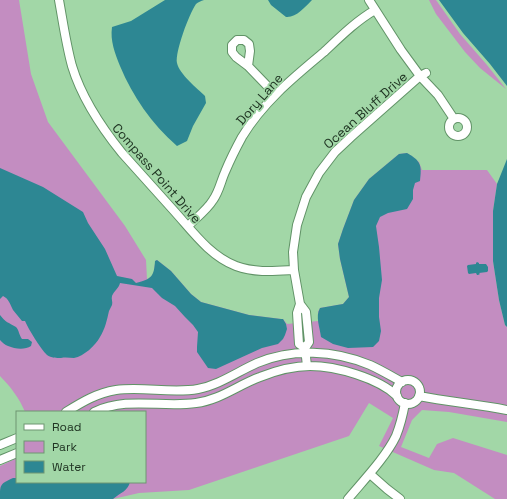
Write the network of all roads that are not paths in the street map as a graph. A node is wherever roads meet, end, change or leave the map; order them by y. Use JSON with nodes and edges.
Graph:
{"nodes":[{"id":1,"x":59,"y":0,"type":"edge"},
{"id":2,"x":370,"y":0,"type":"edge"},
{"id":3,"x":375,"y":10,"type":"junction"},
{"id":4,"x":248,"y":66,"type":"dead end"},
{"id":5,"x":423,"y":74,"type":"junction"},
{"id":6,"x":276,"y":94,"type":"junction"},
{"id":7,"x":454,"y":119,"type":"dead end"},
{"id":8,"x":188,"y":226,"type":"junction"},
{"id":9,"x":294,"y":270,"type":"junction"},
{"id":10,"x":300,"y":304,"type":"junction"},
{"id":11,"x":308,"y":327,"type":"junction"},
{"id":12,"x":298,"y":328,"type":"junction"},
{"id":13,"x":305,"y":351,"type":"junction"},
{"id":14,"x":307,"y":366,"type":"junction"},
{"id":15,"x":402,"y":382,"type":"junction"},
{"id":16,"x":397,"y":396,"type":"junction"},
{"id":17,"x":419,"y":396,"type":"junction"},
{"id":18,"x":405,"y":403,"type":"junction"},
{"id":19,"x":507,"y":410,"type":"edge"},
{"id":20,"x":68,"y":411,"type":"edge"},
{"id":21,"x":96,"y":411,"type":"edge"},
{"id":22,"x":16,"y":438,"type":"edge"},
{"id":23,"x":0,"y":445,"type":"edge"},
{"id":24,"x":16,"y":453,"type":"edge"},
{"id":25,"x":0,"y":460,"type":"edge"},
{"id":26,"x":370,"y":474,"type":"junction"},
{"id":27,"x":348,"y":499,"type":"edge"},
{"id":28,"x":400,"y":499,"type":"edge"}],
"edges":[{"from":1,"to":8,"type":"street","name":"Compass Point Drive"},
{"from":2,"to":3,"type":"street"},
{"from":3,"to":5,"type":"street"},
{"from":3,"to":6,"type":"street","name":"Dory Lane"},
{"from":4,"to":6,"type":"street"},
{"from":5,"to":7,"type":"street"},
{"from":5,"to":9,"type":"street","name":"Ocean Bluff Drive"},
{"from":6,"to":8,"type":"street","name":"Dory Lane"},
{"from":8,"to":9,"type":"street","name":"Compass Point Drive"},
{"from":9,"to":10,"type":"street","name":"Ocean Bluff Drive"},
{"from":10,"to":11,"type":"street","name":"Ocean Bluff Drive"},
{"from":10,"to":12,"type":"street","name":"Ocean Bluff Drive"},
{"from":11,"to":12,"type":"street"},
{"from":11,"to":13,"type":"street","name":"Ocean Bluff Drive"},
{"from":12,"to":13,"type":"street","name":"Ocean Bluff Drive"},
{"from":13,"to":14,"type":"street"},
{"from":13,"to":15,"type":"street"},
{"from":13,"to":20,"type":"street"},
{"from":14,"to":16,"type":"street"},
{"from":14,"to":21,"type":"street"},
{"from":15,"to":16,"type":"street"},
{"from":15,"to":17,"type":"street"},
{"from":16,"to":18,"type":"street"},
{"from":17,"to":18,"type":"street"},
{"from":17,"to":19,"type":"street"},
{"from":18,"to":26,"type":"street"},
{"from":22,"to":23,"type":"street"},
{"from":24,"to":25,"type":"street"},
{"from":26,"to":27,"type":"street"},
{"from":26,"to":28,"type":"street"}]}
